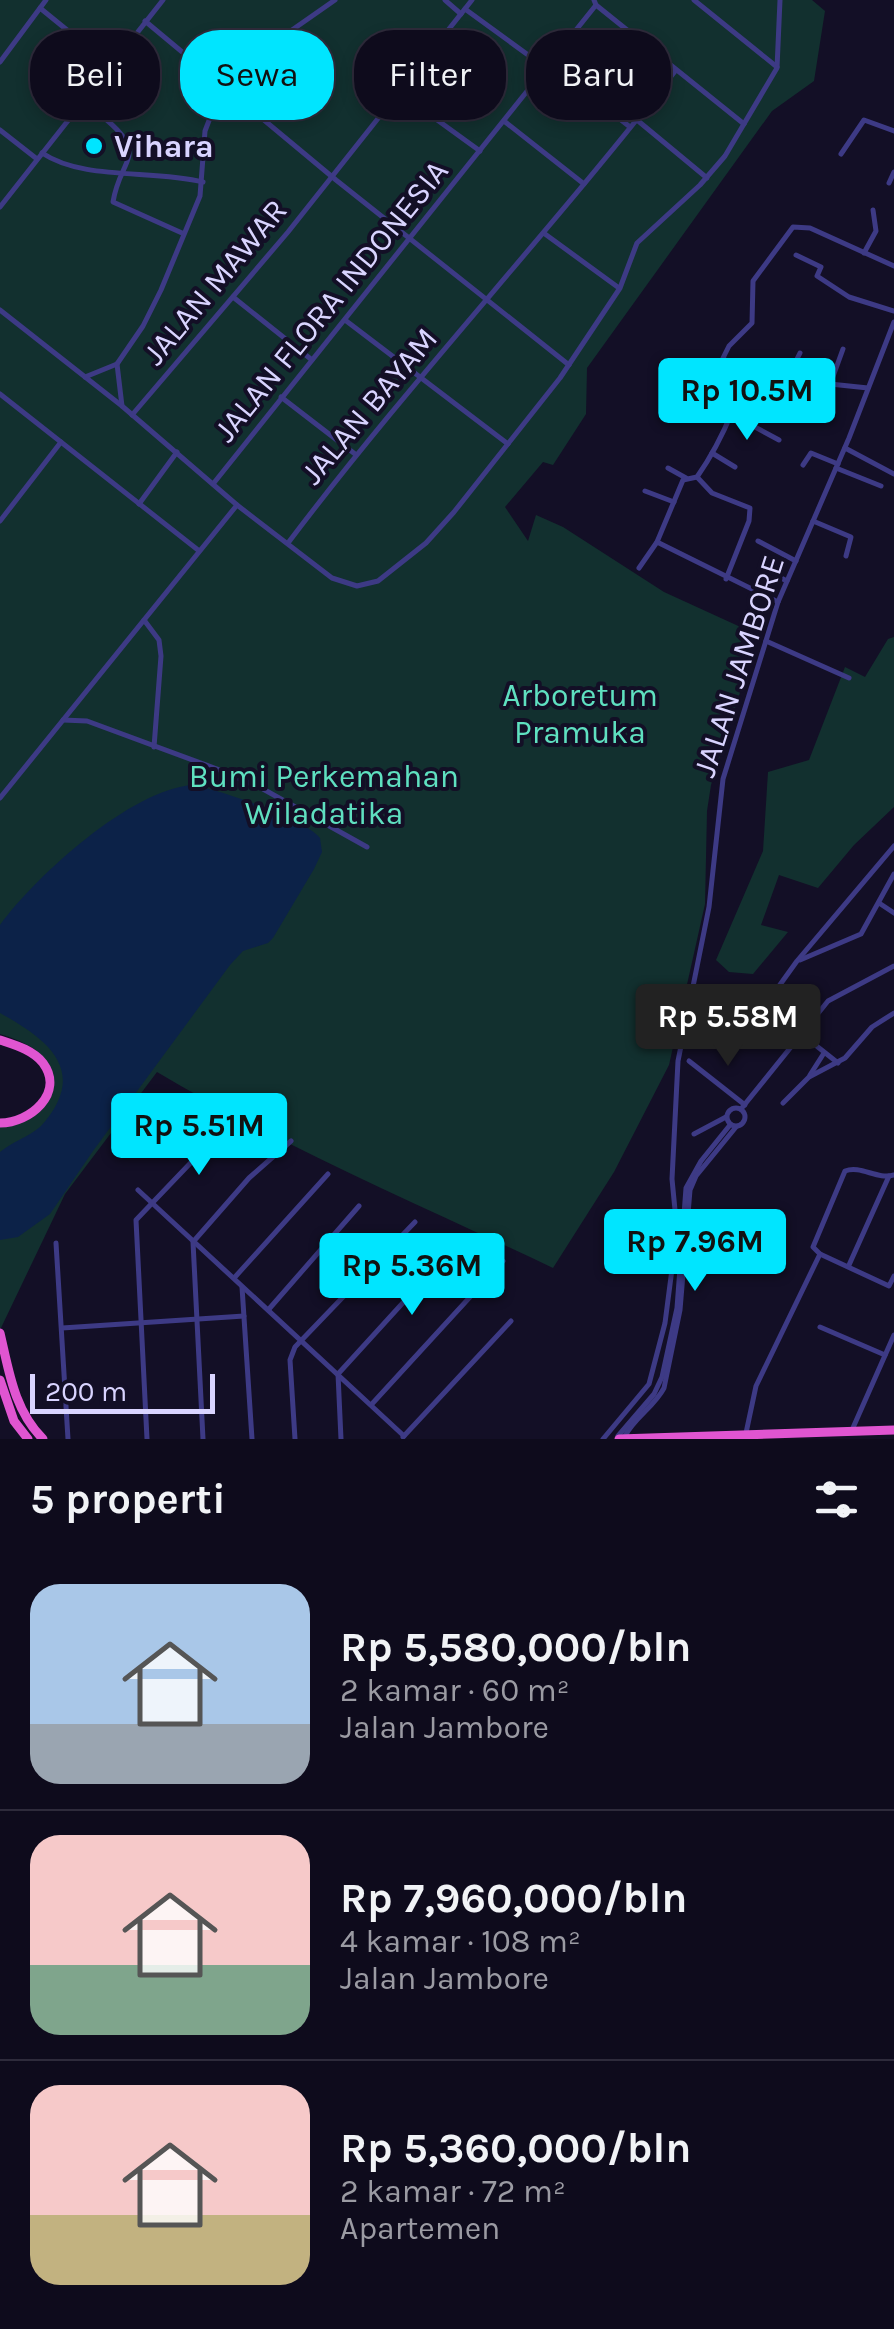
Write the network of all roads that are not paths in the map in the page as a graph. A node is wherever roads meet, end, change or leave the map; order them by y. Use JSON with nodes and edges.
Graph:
{"nodes":[{"id":1,"x":46,"y":0,"type":"edge"},
{"id":2,"x":163,"y":0,"type":"edge"},
{"id":3,"x":335,"y":0,"type":"edge"},
{"id":4,"x":445,"y":0,"type":"edge"},
{"id":5,"x":472,"y":0,"type":"edge"},
{"id":6,"x":694,"y":0,"type":"edge"},
{"id":7,"x":780,"y":0,"type":"edge"},
{"id":8,"x":595,"y":2,"type":"edge"},
{"id":9,"x":40,"y":8,"type":"junction"},
{"id":10,"x":463,"y":11,"type":"junction"},
{"id":11,"x":145,"y":21,"type":"junction"},
{"id":12,"x":67,"y":30,"type":"edge"},
{"id":13,"x":138,"y":30,"type":"edge"},
{"id":14,"x":291,"y":30,"type":"edge"},
{"id":15,"x":448,"y":30,"type":"edge"},
{"id":16,"x":574,"y":30,"type":"edge"},
{"id":17,"x":180,"y":49,"type":"edge"},
{"id":18,"x":526,"y":52,"type":"edge"},
{"id":19,"x":0,"y":62,"type":"edge"},
{"id":20,"x":778,"y":65,"type":"junction"},
{"id":21,"x":676,"y":70,"type":"junction"},
{"id":22,"x":671,"y":76,"type":"edge"},
{"id":23,"x":526,"y":94,"type":"edge"},
{"id":24,"x":67,"y":120,"type":"edge"},
{"id":25,"x":106,"y":120,"type":"edge"},
{"id":26,"x":209,"y":120,"type":"edge"},
{"id":27,"x":266,"y":120,"type":"edge"},
{"id":28,"x":378,"y":120,"type":"edge"},
{"id":29,"x":437,"y":120,"type":"edge"},
{"id":30,"x":619,"y":120,"type":"edge"},
{"id":31,"x":636,"y":120,"type":"joint"},
{"id":32,"x":504,"y":121,"type":"junction"},
{"id":33,"x":744,"y":124,"type":"junction"},
{"id":34,"x":630,"y":128,"type":"junction"},
{"id":35,"x":0,"y":130,"type":"edge"},
{"id":36,"x":894,"y":131,"type":"edge"},
{"id":37,"x":480,"y":151,"type":"junction"},
{"id":38,"x":841,"y":154,"type":"dead end"},
{"id":39,"x":39,"y":156,"type":"junction"},
{"id":40,"x":125,"y":172,"type":"junction"},
{"id":41,"x":894,"y":172,"type":"edge"},
{"id":42,"x":332,"y":176,"type":"junction"},
{"id":43,"x":708,"y":178,"type":"junction"},
{"id":44,"x":203,"y":182,"type":"junction"},
{"id":45,"x":889,"y":184,"type":"dead end"},
{"id":46,"x":585,"y":185,"type":"junction"},
{"id":47,"x":0,"y":207,"type":"edge"},
{"id":48,"x":874,"y":210,"type":"dead end"},
{"id":49,"x":183,"y":233,"type":"junction"},
{"id":50,"x":544,"y":234,"type":"junction"},
{"id":51,"x":412,"y":238,"type":"junction"},
{"id":52,"x":864,"y":252,"type":"junction"},
{"id":53,"x":796,"y":255,"type":"dead end"},
{"id":54,"x":894,"y":266,"type":"edge"},
{"id":55,"x":620,"y":288,"type":"junction"},
{"id":56,"x":232,"y":297,"type":"junction"},
{"id":57,"x":489,"y":300,"type":"junction"},
{"id":58,"x":0,"y":310,"type":"edge"},
{"id":59,"x":894,"y":311,"type":"edge"},
{"id":60,"x":345,"y":320,"type":"junction"},
{"id":61,"x":894,"y":322,"type":"edge"},
{"id":62,"x":886,"y":346,"type":"junction"},
{"id":63,"x":894,"y":348,"type":"edge"},
{"id":64,"x":844,"y":350,"type":"dead end"},
{"id":65,"x":800,"y":353,"type":"dead end"},
{"id":66,"x":312,"y":360,"type":"junction"},
{"id":67,"x":117,"y":364,"type":"junction"},
{"id":68,"x":569,"y":365,"type":"junction"},
{"id":69,"x":791,"y":371,"type":"junction"},
{"id":70,"x":419,"y":377,"type":"junction"},
{"id":71,"x":84,"y":378,"type":"junction"},
{"id":72,"x":744,"y":378,"type":"junction"},
{"id":73,"x":831,"y":382,"type":"junction"},
{"id":74,"x":868,"y":388,"type":"junction"},
{"id":75,"x":0,"y":394,"type":"edge"},
{"id":76,"x":281,"y":397,"type":"junction"},
{"id":77,"x":122,"y":406,"type":"junction"},
{"id":78,"x":731,"y":414,"type":"junction"},
{"id":79,"x":132,"y":415,"type":"junction"},
{"id":80,"x":779,"y":440,"type":"dead end"},
{"id":81,"x":61,"y":442,"type":"junction"},
{"id":82,"x":508,"y":444,"type":"junction"},
{"id":83,"x":845,"y":448,"type":"junction"},
{"id":84,"x":177,"y":452,"type":"junction"},
{"id":85,"x":712,"y":453,"type":"junction"},
{"id":86,"x":355,"y":454,"type":"junction"},
{"id":87,"x":803,"y":465,"type":"dead end"},
{"id":88,"x":837,"y":466,"type":"junction"},
{"id":89,"x":735,"y":467,"type":"dead end"},
{"id":90,"x":668,"y":468,"type":"dead end"},
{"id":91,"x":894,"y":474,"type":"edge"},
{"id":92,"x":697,"y":477,"type":"junction"},
{"id":93,"x":686,"y":478,"type":"junction"},
{"id":94,"x":213,"y":484,"type":"junction"},
{"id":95,"x":882,"y":486,"type":"dead end"},
{"id":96,"x":645,"y":491,"type":"dead end"},
{"id":97,"x":674,"y":502,"type":"junction"},
{"id":98,"x":139,"y":504,"type":"junction"},
{"id":99,"x":237,"y":505,"type":"junction"},
{"id":100,"x":813,"y":520,"type":"junction"},
{"id":101,"x":0,"y":521,"type":"edge"},
{"id":102,"x":758,"y":541,"type":"dead end"},
{"id":103,"x":657,"y":542,"type":"junction"},
{"id":104,"x":288,"y":544,"type":"junction"},
{"id":105,"x":198,"y":550,"type":"junction"},
{"id":106,"x":846,"y":556,"type":"dead end"},
{"id":107,"x":796,"y":561,"type":"junction"},
{"id":108,"x":639,"y":568,"type":"dead end"},
{"id":109,"x":776,"y":576,"type":"dead end"},
{"id":110,"x":726,"y":578,"type":"junction"},
{"id":111,"x":787,"y":581,"type":"junction"},
{"id":112,"x":778,"y":602,"type":"junction"},
{"id":113,"x":144,"y":620,"type":"junction"},
{"id":114,"x":766,"y":641,"type":"junction"},
{"id":115,"x":850,"y":678,"type":"dead end"},
{"id":116,"x":78,"y":702,"type":"junction"},
{"id":117,"x":63,"y":720,"type":"junction"},
{"id":118,"x":88,"y":721,"type":"junction"},
{"id":119,"x":154,"y":746,"type":"junction"},
{"id":120,"x":0,"y":798,"type":"edge"},
{"id":121,"x":894,"y":846,"type":"edge"},
{"id":122,"x":367,"y":847,"type":"dead end"},
{"id":123,"x":894,"y":874,"type":"edge"},
{"id":124,"x":879,"y":903,"type":"junction"},
{"id":125,"x":894,"y":913,"type":"edge"},
{"id":126,"x":797,"y":961,"type":"junction"},
{"id":127,"x":894,"y":966,"type":"edge"},
{"id":128,"x":724,"y":1009,"type":"dead end"},
{"id":129,"x":775,"y":1013,"type":"junction"},
{"id":130,"x":894,"y":1013,"type":"edge"},
{"id":131,"x":800,"y":1033,"type":"junction"},
{"id":132,"x":0,"y":1040,"type":"edge"},
{"id":133,"x":824,"y":1053,"type":"junction"},
{"id":134,"x":690,"y":1061,"type":"dead end"},
{"id":135,"x":838,"y":1063,"type":"junction"},
{"id":136,"x":808,"y":1077,"type":"junction"},
{"id":137,"x":177,"y":1098,"type":"dead end"},
{"id":138,"x":782,"y":1103,"type":"dead end"},
{"id":139,"x":743,"y":1107,"type":"junction"},
{"id":140,"x":727,"y":1116,"type":"junction"},
{"id":141,"x":0,"y":1124,"type":"edge"},
{"id":142,"x":733,"y":1126,"type":"junction"},
{"id":143,"x":694,"y":1134,"type":"dead end"},
{"id":144,"x":291,"y":1141,"type":"dead end"},
{"id":145,"x":328,"y":1174,"type":"dead end"},
{"id":146,"x":892,"y":1176,"type":"edge"},
{"id":147,"x":138,"y":1190,"type":"dead end"},
{"id":148,"x":152,"y":1201,"type":"junction"},
{"id":149,"x":359,"y":1206,"type":"dead end"},
{"id":150,"x":415,"y":1222,"type":"dead end"},
{"id":151,"x":461,"y":1239,"type":"dead end"},
{"id":152,"x":56,"y":1242,"type":"dead end"},
{"id":153,"x":193,"y":1242,"type":"junction"},
{"id":154,"x":820,"y":1254,"type":"junction"},
{"id":155,"x":503,"y":1261,"type":"dead end"},
{"id":156,"x":848,"y":1266,"type":"junction"},
{"id":157,"x":894,"y":1276,"type":"edge"},
{"id":158,"x":235,"y":1277,"type":"junction"},
{"id":159,"x":242,"y":1284,"type":"junction"},
{"id":160,"x":892,"y":1288,"type":"edge"},
{"id":161,"x":269,"y":1310,"type":"junction"},
{"id":162,"x":244,"y":1316,"type":"junction"},
{"id":163,"x":196,"y":1319,"type":"junction"},
{"id":164,"x":511,"y":1321,"type":"dead end"},
{"id":165,"x":140,"y":1322,"type":"junction"},
{"id":166,"x":820,"y":1326,"type":"dead end"},
{"id":167,"x":62,"y":1328,"type":"junction"},
{"id":168,"x":0,"y":1333,"type":"edge"},
{"id":169,"x":894,"y":1335,"type":"edge"},
{"id":170,"x":301,"y":1340,"type":"junction"},
{"id":171,"x":885,"y":1354,"type":"junction"},
{"id":172,"x":338,"y":1374,"type":"junction"},
{"id":173,"x":0,"y":1380,"type":"edge"},
{"id":174,"x":370,"y":1405,"type":"junction"},
{"id":175,"x":852,"y":1430,"type":"junction"},
{"id":176,"x":894,"y":1430,"type":"edge"},
{"id":177,"x":746,"y":1433,"type":"junction"},
{"id":178,"x":403,"y":1438,"type":"edge"},
{"id":179,"x":28,"y":1439,"type":"edge"},
{"id":180,"x":44,"y":1439,"type":"edge"},
{"id":181,"x":68,"y":1439,"type":"edge"},
{"id":182,"x":147,"y":1439,"type":"edge"},
{"id":183,"x":202,"y":1439,"type":"edge"},
{"id":184,"x":252,"y":1439,"type":"edge"},
{"id":185,"x":295,"y":1439,"type":"edge"},
{"id":186,"x":342,"y":1439,"type":"edge"},
{"id":187,"x":604,"y":1439,"type":"edge"},
{"id":188,"x":620,"y":1439,"type":"edge"}],
"edges":[{"from":1,"to":9,"type":"street"},
{"from":2,"to":11,"type":"street"},
{"from":3,"to":14,"type":"street"},
{"from":4,"to":10,"type":"street"},
{"from":5,"to":10,"type":"street","name":"JALAN MAWAR"},
{"from":6,"to":20,"type":"street"},
{"from":7,"to":20,"type":"street"},
{"from":8,"to":16,"type":"street","name":"JALAN FLORA INDONESIA"},
{"from":8,"to":21,"type":"street"},
{"from":9,"to":12,"type":"street"},
{"from":9,"to":19,"type":"street"},
{"from":10,"to":15,"type":"street","name":"JALAN MAWAR"},
{"from":10,"to":18,"type":"street"},
{"from":11,"to":13,"type":"street"},
{"from":11,"to":17,"type":"street"},
{"from":20,"to":33,"type":"street"},
{"from":21,"to":22,"type":"street","name":"JALAN BAYAM"},
{"from":21,"to":33,"type":"street"},
{"from":23,"to":32,"type":"street","name":"JALAN FLORA INDONESIA"},
{"from":24,"to":39,"type":"street"},
{"from":25,"to":40,"type":"street"},
{"from":26,"to":44,"type":"street"},
{"from":27,"to":42,"type":"street"},
{"from":28,"to":42,"type":"street","name":"JALAN MAWAR"},
{"from":29,"to":37,"type":"street"},
{"from":30,"to":34,"type":"street"},
{"from":31,"to":34,"type":"street","name":"JALAN BAYAM"},
{"from":31,"to":43,"type":"street"},
{"from":32,"to":37,"type":"street","name":"JALAN FLORA INDONESIA"},
{"from":32,"to":46,"type":"street"},
{"from":33,"to":43,"type":"street"},
{"from":34,"to":46,"type":"street","name":"JALAN BAYAM"},
{"from":35,"to":39,"type":"street"},
{"from":36,"to":38,"type":"street"},
{"from":37,"to":51,"type":"street","name":"JALAN FLORA INDONESIA"},
{"from":39,"to":40,"type":"street"},
{"from":39,"to":47,"type":"street"},
{"from":40,"to":44,"type":"street"},
{"from":40,"to":49,"type":"street"},
{"from":41,"to":45,"type":"street"},
{"from":42,"to":51,"type":"street"},
{"from":42,"to":56,"type":"street","name":"JALAN MAWAR"},
{"from":43,"to":55,"type":"street"},
{"from":44,"to":49,"type":"street"},
{"from":46,"to":50,"type":"street","name":"JALAN BAYAM"},
{"from":48,"to":52,"type":"street"},
{"from":49,"to":67,"type":"street"},
{"from":50,"to":55,"type":"street"},
{"from":50,"to":57,"type":"street","name":"JALAN BAYAM"},
{"from":51,"to":57,"type":"street"},
{"from":51,"to":60,"type":"street","name":"JALAN FLORA INDONESIA"},
{"from":52,"to":54,"type":"street"},
{"from":52,"to":72,"type":"street"},
{"from":53,"to":59,"type":"street"},
{"from":55,"to":68,"type":"street"},
{"from":56,"to":66,"type":"street"},
{"from":56,"to":79,"type":"street","name":"JALAN MAWAR"},
{"from":57,"to":68,"type":"street"},
{"from":57,"to":70,"type":"street","name":"JALAN BAYAM"},
{"from":58,"to":71,"type":"street"},
{"from":60,"to":66,"type":"street","name":"JALAN FLORA INDONESIA"},
{"from":60,"to":70,"type":"street"},
{"from":61,"to":62,"type":"street","name":"JALAN JAMBORE"},
{"from":62,"to":63,"type":"street"},
{"from":62,"to":74,"type":"street","name":"JALAN JAMBORE"},
{"from":64,"to":73,"type":"street"},
{"from":65,"to":69,"type":"street"},
{"from":66,"to":76,"type":"street","name":"JALAN FLORA INDONESIA"},
{"from":67,"to":71,"type":"street"},
{"from":67,"to":77,"type":"street"},
{"from":68,"to":82,"type":"street"},
{"from":69,"to":72,"type":"street"},
{"from":69,"to":73,"type":"street"},
{"from":70,"to":82,"type":"street"},
{"from":70,"to":86,"type":"street","name":"JALAN BAYAM"},
{"from":71,"to":77,"type":"street"},
{"from":72,"to":78,"type":"street"},
{"from":73,"to":74,"type":"street"},
{"from":74,"to":83,"type":"street","name":"JALAN JAMBORE"},
{"from":75,"to":81,"type":"street"},
{"from":76,"to":86,"type":"street"},
{"from":76,"to":94,"type":"street","name":"JALAN FLORA INDONESIA"},
{"from":77,"to":79,"type":"street"},
{"from":78,"to":80,"type":"street"},
{"from":78,"to":85,"type":"street"},
{"from":79,"to":84,"type":"street"},
{"from":81,"to":98,"type":"street"},
{"from":81,"to":101,"type":"street"},
{"from":82,"to":104,"type":"street"},
{"from":83,"to":88,"type":"street","name":"JALAN JAMBORE"},
{"from":83,"to":91,"type":"street"},
{"from":84,"to":94,"type":"street"},
{"from":84,"to":98,"type":"street"},
{"from":85,"to":89,"type":"street"},
{"from":85,"to":92,"type":"street"},
{"from":86,"to":104,"type":"street","name":"JALAN BAYAM"},
{"from":87,"to":88,"type":"street"},
{"from":88,"to":95,"type":"street"},
{"from":88,"to":100,"type":"street","name":"JALAN JAMBORE"},
{"from":90,"to":93,"type":"street"},
{"from":92,"to":93,"type":"street"},
{"from":92,"to":110,"type":"street"},
{"from":93,"to":97,"type":"street"},
{"from":94,"to":99,"type":"street"},
{"from":96,"to":97,"type":"street"},
{"from":97,"to":103,"type":"street"},
{"from":98,"to":105,"type":"street"},
{"from":99,"to":104,"type":"street"},
{"from":99,"to":105,"type":"street"},
{"from":100,"to":106,"type":"street"},
{"from":100,"to":107,"type":"street","name":"JALAN JAMBORE"},
{"from":102,"to":107,"type":"street"},
{"from":103,"to":108,"type":"street"},
{"from":103,"to":110,"type":"street"},
{"from":105,"to":113,"type":"street"},
{"from":107,"to":111,"type":"street","name":"JALAN JAMBORE"},
{"from":109,"to":111,"type":"street"},
{"from":110,"to":112,"type":"street"},
{"from":111,"to":112,"type":"street","name":"JALAN JAMBORE"},
{"from":112,"to":114,"type":"street","name":"JALAN JAMBORE"},
{"from":113,"to":116,"type":"street"},
{"from":113,"to":119,"type":"street"},
{"from":114,"to":115,"type":"street"},
{"from":114,"to":187,"type":"street","name":"JALAN JAMBORE"},
{"from":116,"to":117,"type":"street"},
{"from":116,"to":118,"type":"street"},
{"from":117,"to":118,"type":"street"},
{"from":117,"to":120,"type":"street"},
{"from":118,"to":119,"type":"street"},
{"from":119,"to":122,"type":"street"},
{"from":121,"to":126,"type":"street"},
{"from":123,"to":124,"type":"street"},
{"from":124,"to":125,"type":"street"},
{"from":124,"to":126,"type":"street"},
{"from":126,"to":129,"type":"street"},
{"from":127,"to":131,"type":"street"},
{"from":128,"to":129,"type":"street"},
{"from":129,"to":131,"type":"street"},
{"from":130,"to":135,"type":"street"},
{"from":131,"to":133,"type":"street"},
{"from":131,"to":139,"type":"street"},
{"from":132,"to":141,"type":"highway"},
{"from":133,"to":135,"type":"street"},
{"from":133,"to":136,"type":"street"},
{"from":134,"to":139,"type":"street"},
{"from":135,"to":136,"type":"street"},
{"from":136,"to":138,"type":"street"},
{"from":137,"to":148,"type":"street"},
{"from":139,"to":140,"type":"street"},
{"from":139,"to":142,"type":"street"},
{"from":140,"to":142,"type":"street"},
{"from":140,"to":143,"type":"street"},
{"from":142,"to":188,"type":"street"},
{"from":144,"to":153,"type":"street"},
{"from":145,"to":158,"type":"street"},
{"from":146,"to":154,"type":"street"},
{"from":146,"to":156,"type":"street"},
{"from":147,"to":148,"type":"street"},
{"from":148,"to":153,"type":"street"},
{"from":148,"to":165,"type":"street"},
{"from":149,"to":161,"type":"street"},
{"from":150,"to":170,"type":"street"},
{"from":151,"to":172,"type":"street"},
{"from":152,"to":167,"type":"street"},
{"from":153,"to":158,"type":"street"},
{"from":153,"to":163,"type":"street"},
{"from":154,"to":156,"type":"street"},
{"from":154,"to":177,"type":"street"},
{"from":155,"to":174,"type":"street"},
{"from":156,"to":160,"type":"street"},
{"from":157,"to":160,"type":"street"},
{"from":158,"to":159,"type":"street"},
{"from":159,"to":161,"type":"street"},
{"from":159,"to":162,"type":"street"},
{"from":161,"to":170,"type":"street"},
{"from":162,"to":163,"type":"street"},
{"from":162,"to":184,"type":"street"},
{"from":163,"to":165,"type":"street"},
{"from":163,"to":183,"type":"street"},
{"from":164,"to":178,"type":"street"},
{"from":165,"to":167,"type":"street"},
{"from":165,"to":182,"type":"street"},
{"from":166,"to":171,"type":"street"},
{"from":167,"to":181,"type":"street"},
{"from":168,"to":180,"type":"highway"},
{"from":169,"to":171,"type":"street"},
{"from":170,"to":172,"type":"street"},
{"from":170,"to":185,"type":"street"},
{"from":171,"to":175,"type":"street"},
{"from":172,"to":174,"type":"street"},
{"from":172,"to":186,"type":"street"},
{"from":173,"to":179,"type":"highway"},
{"from":174,"to":178,"type":"street"},
{"from":175,"to":176,"type":"highway"},
{"from":175,"to":177,"type":"highway"},
{"from":177,"to":188,"type":"highway"}]}
